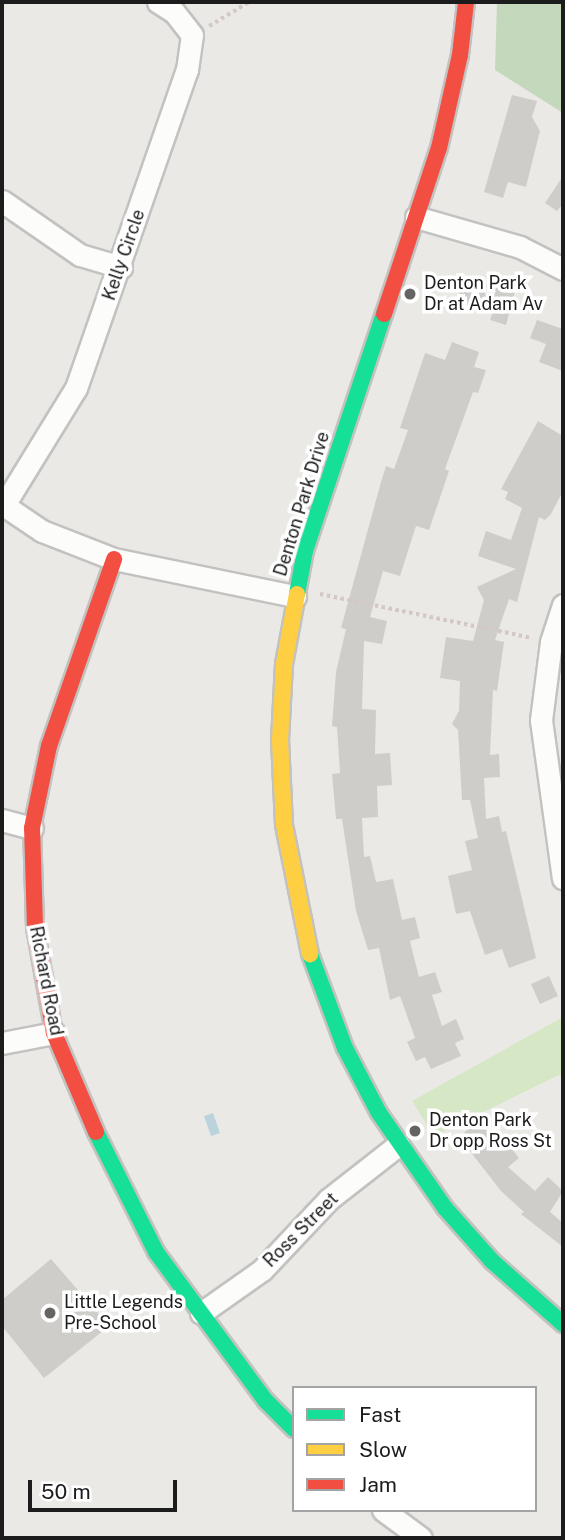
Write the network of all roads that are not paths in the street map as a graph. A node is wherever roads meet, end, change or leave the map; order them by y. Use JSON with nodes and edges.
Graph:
{"nodes":[{"id":1,"x":158,"y":2,"type":"edge"},
{"id":2,"x":466,"y":2,"type":"edge"},
{"id":3,"x":2,"y":201,"type":"edge"},
{"id":4,"x":416,"y":217,"type":"junction"},
{"id":5,"x":121,"y":267,"type":"junction"},
{"id":6,"x":563,"y":269,"type":"edge"},
{"id":7,"x":3,"y":505,"type":"edge"},
{"id":8,"x":114,"y":559,"type":"junction"},
{"id":9,"x":296,"y":592,"type":"junction"},
{"id":10,"x":563,"y":605,"type":"edge"},
{"id":11,"x":556,"y":805,"type":"edge"},
{"id":12,"x":2,"y":820,"type":"edge"},
{"id":13,"x":32,"y":828,"type":"junction"},
{"id":14,"x":563,"y":878,"type":"edge"},
{"id":15,"x":54,"y":1033,"type":"junction"},
{"id":16,"x":2,"y":1043,"type":"edge"},
{"id":17,"x":398,"y":1144,"type":"junction"},
{"id":18,"x":201,"y":1313,"type":"junction"},
{"id":19,"x":563,"y":1324,"type":"edge"},
{"id":20,"x":292,"y":1427,"type":"edge"},
{"id":21,"x":386,"y":1512,"type":"edge"},
{"id":22,"x":421,"y":1538,"type":"edge"}],
"edges":[{"from":1,"to":5,"type":"street","name":"Kelly Circle"},
{"from":2,"to":4,"type":"main road","name":"Denton Park Drive"},
{"from":3,"to":5,"type":"street"},
{"from":4,"to":6,"type":"street"},
{"from":4,"to":9,"type":"main road","name":"Denton Park Drive"},
{"from":5,"to":7,"type":"street","name":"Kelly Circle"},
{"from":7,"to":8,"type":"street","name":"Kelly Circle"},
{"from":8,"to":9,"type":"street","name":"Kelly Circle"},
{"from":8,"to":13,"type":"main road","name":"Richard Road"},
{"from":9,"to":17,"type":"main road","name":"Denton Park Drive"},
{"from":10,"to":11,"type":"street"},
{"from":11,"to":14,"type":"street"},
{"from":12,"to":13,"type":"street"},
{"from":13,"to":15,"type":"main road","name":"Richard Road"},
{"from":15,"to":16,"type":"street"},
{"from":15,"to":18,"type":"main road","name":"Richard Road"},
{"from":17,"to":18,"type":"street","name":"Ross Street"},
{"from":17,"to":19,"type":"main road","name":"Denton Park Drive"},
{"from":18,"to":20,"type":"main road","name":"Richard Road"},
{"from":21,"to":22,"type":"street"}]}
